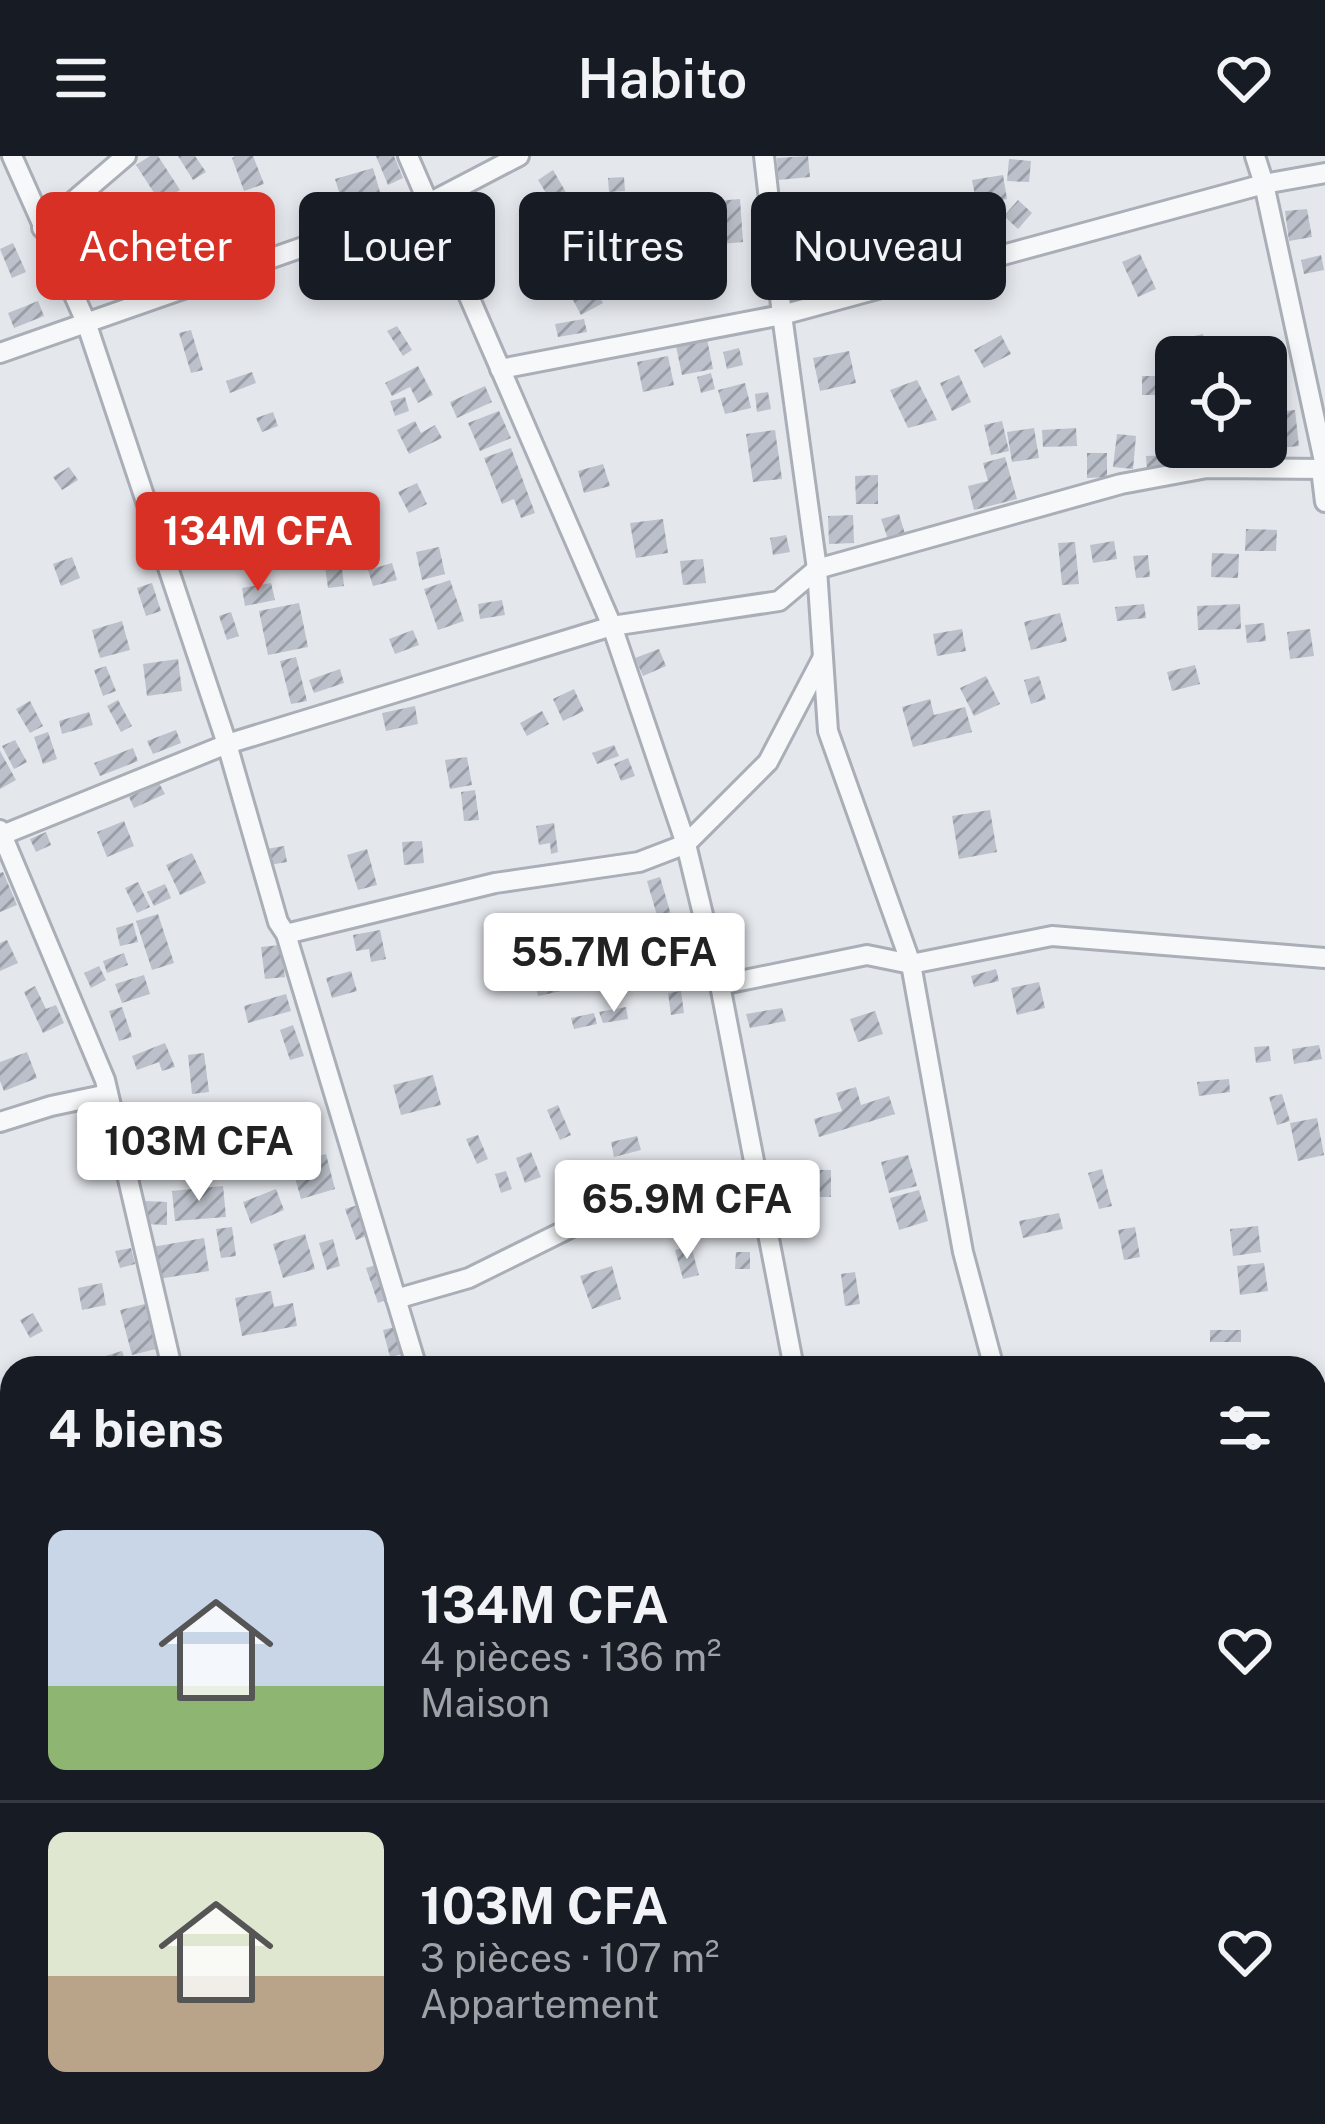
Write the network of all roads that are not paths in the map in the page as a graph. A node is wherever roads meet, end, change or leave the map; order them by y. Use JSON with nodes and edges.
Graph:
{"nodes":[{"id":1,"x":12,"y":156,"type":"edge"},
{"id":2,"x":126,"y":156,"type":"edge"},
{"id":3,"x":409,"y":156,"type":"edge"},
{"id":4,"x":519,"y":156,"type":"edge"},
{"id":5,"x":764,"y":156,"type":"edge"},
{"id":6,"x":1256,"y":156,"type":"edge"},
{"id":7,"x":1325,"y":173,"type":"edge"},
{"id":8,"x":1264,"y":184,"type":"junction"},
{"id":9,"x":84,"y":192,"type":"edge"},
{"id":10,"x":425,"y":192,"type":"edge"},
{"id":11,"x":449,"y":192,"type":"edge"},
{"id":12,"x":36,"y":212,"type":"edge"},
{"id":13,"x":299,"y":247,"type":"edge"},
{"id":14,"x":76,"y":300,"type":"edge"},
{"id":15,"x":471,"y":300,"type":"edge"},
{"id":16,"x":782,"y":314,"type":"junction"},
{"id":17,"x":86,"y":322,"type":"junction"},
{"id":18,"x":0,"y":353,"type":"edge"},
{"id":19,"x":500,"y":369,"type":"junction"},
{"id":20,"x":1324,"y":468,"type":"edge"},
{"id":21,"x":1325,"y":502,"type":"edge"},
{"id":22,"x":817,"y":569,"type":"junction"},
{"id":23,"x":612,"y":626,"type":"junction"},
{"id":24,"x":823,"y":657,"type":"junction"},
{"id":25,"x":227,"y":744,"type":"junction"},
{"id":26,"x":1,"y":834,"type":"edge"},
{"id":27,"x":686,"y":844,"type":"junction"},
{"id":28,"x":286,"y":934,"type":"junction"},
{"id":29,"x":1325,"y":958,"type":"edge"},
{"id":30,"x":911,"y":964,"type":"junction"},
{"id":31,"x":720,"y":985,"type":"junction"},
{"id":32,"x":108,"y":1094,"type":"junction"},
{"id":33,"x":0,"y":1123,"type":"edge"},
{"id":34,"x":759,"y":1177,"type":"junction"},
{"id":35,"x":396,"y":1299,"type":"junction"},
{"id":36,"x":169,"y":1356,"type":"edge"},
{"id":37,"x":413,"y":1356,"type":"edge"},
{"id":38,"x":792,"y":1356,"type":"edge"},
{"id":39,"x":991,"y":1356,"type":"edge"}],
"edges":[{"from":1,"to":12,"type":"street"},
{"from":2,"to":9,"type":"street"},
{"from":3,"to":10,"type":"street"},
{"from":4,"to":11,"type":"street"},
{"from":5,"to":16,"type":"street"},
{"from":6,"to":8,"type":"street"},
{"from":7,"to":8,"type":"street"},
{"from":8,"to":16,"type":"street"},
{"from":8,"to":20,"type":"street"},
{"from":13,"to":17,"type":"street"},
{"from":14,"to":17,"type":"street"},
{"from":15,"to":19,"type":"street"},
{"from":16,"to":19,"type":"street"},
{"from":16,"to":22,"type":"street"},
{"from":17,"to":18,"type":"street"},
{"from":17,"to":25,"type":"street"},
{"from":19,"to":23,"type":"street"},
{"from":20,"to":21,"type":"street"},
{"from":20,"to":22,"type":"street"},
{"from":22,"to":23,"type":"street"},
{"from":22,"to":24,"type":"street"},
{"from":23,"to":25,"type":"street"},
{"from":23,"to":27,"type":"street"},
{"from":24,"to":27,"type":"street"},
{"from":24,"to":30,"type":"street"},
{"from":25,"to":26,"type":"street"},
{"from":25,"to":28,"type":"street"},
{"from":26,"to":32,"type":"street"},
{"from":27,"to":28,"type":"street"},
{"from":27,"to":31,"type":"street"},
{"from":28,"to":35,"type":"street"},
{"from":29,"to":30,"type":"street"},
{"from":30,"to":31,"type":"street"},
{"from":30,"to":39,"type":"street"},
{"from":31,"to":34,"type":"street"},
{"from":32,"to":33,"type":"street"},
{"from":32,"to":36,"type":"street"},
{"from":34,"to":35,"type":"street"},
{"from":34,"to":38,"type":"street"},
{"from":35,"to":37,"type":"street"}]}
